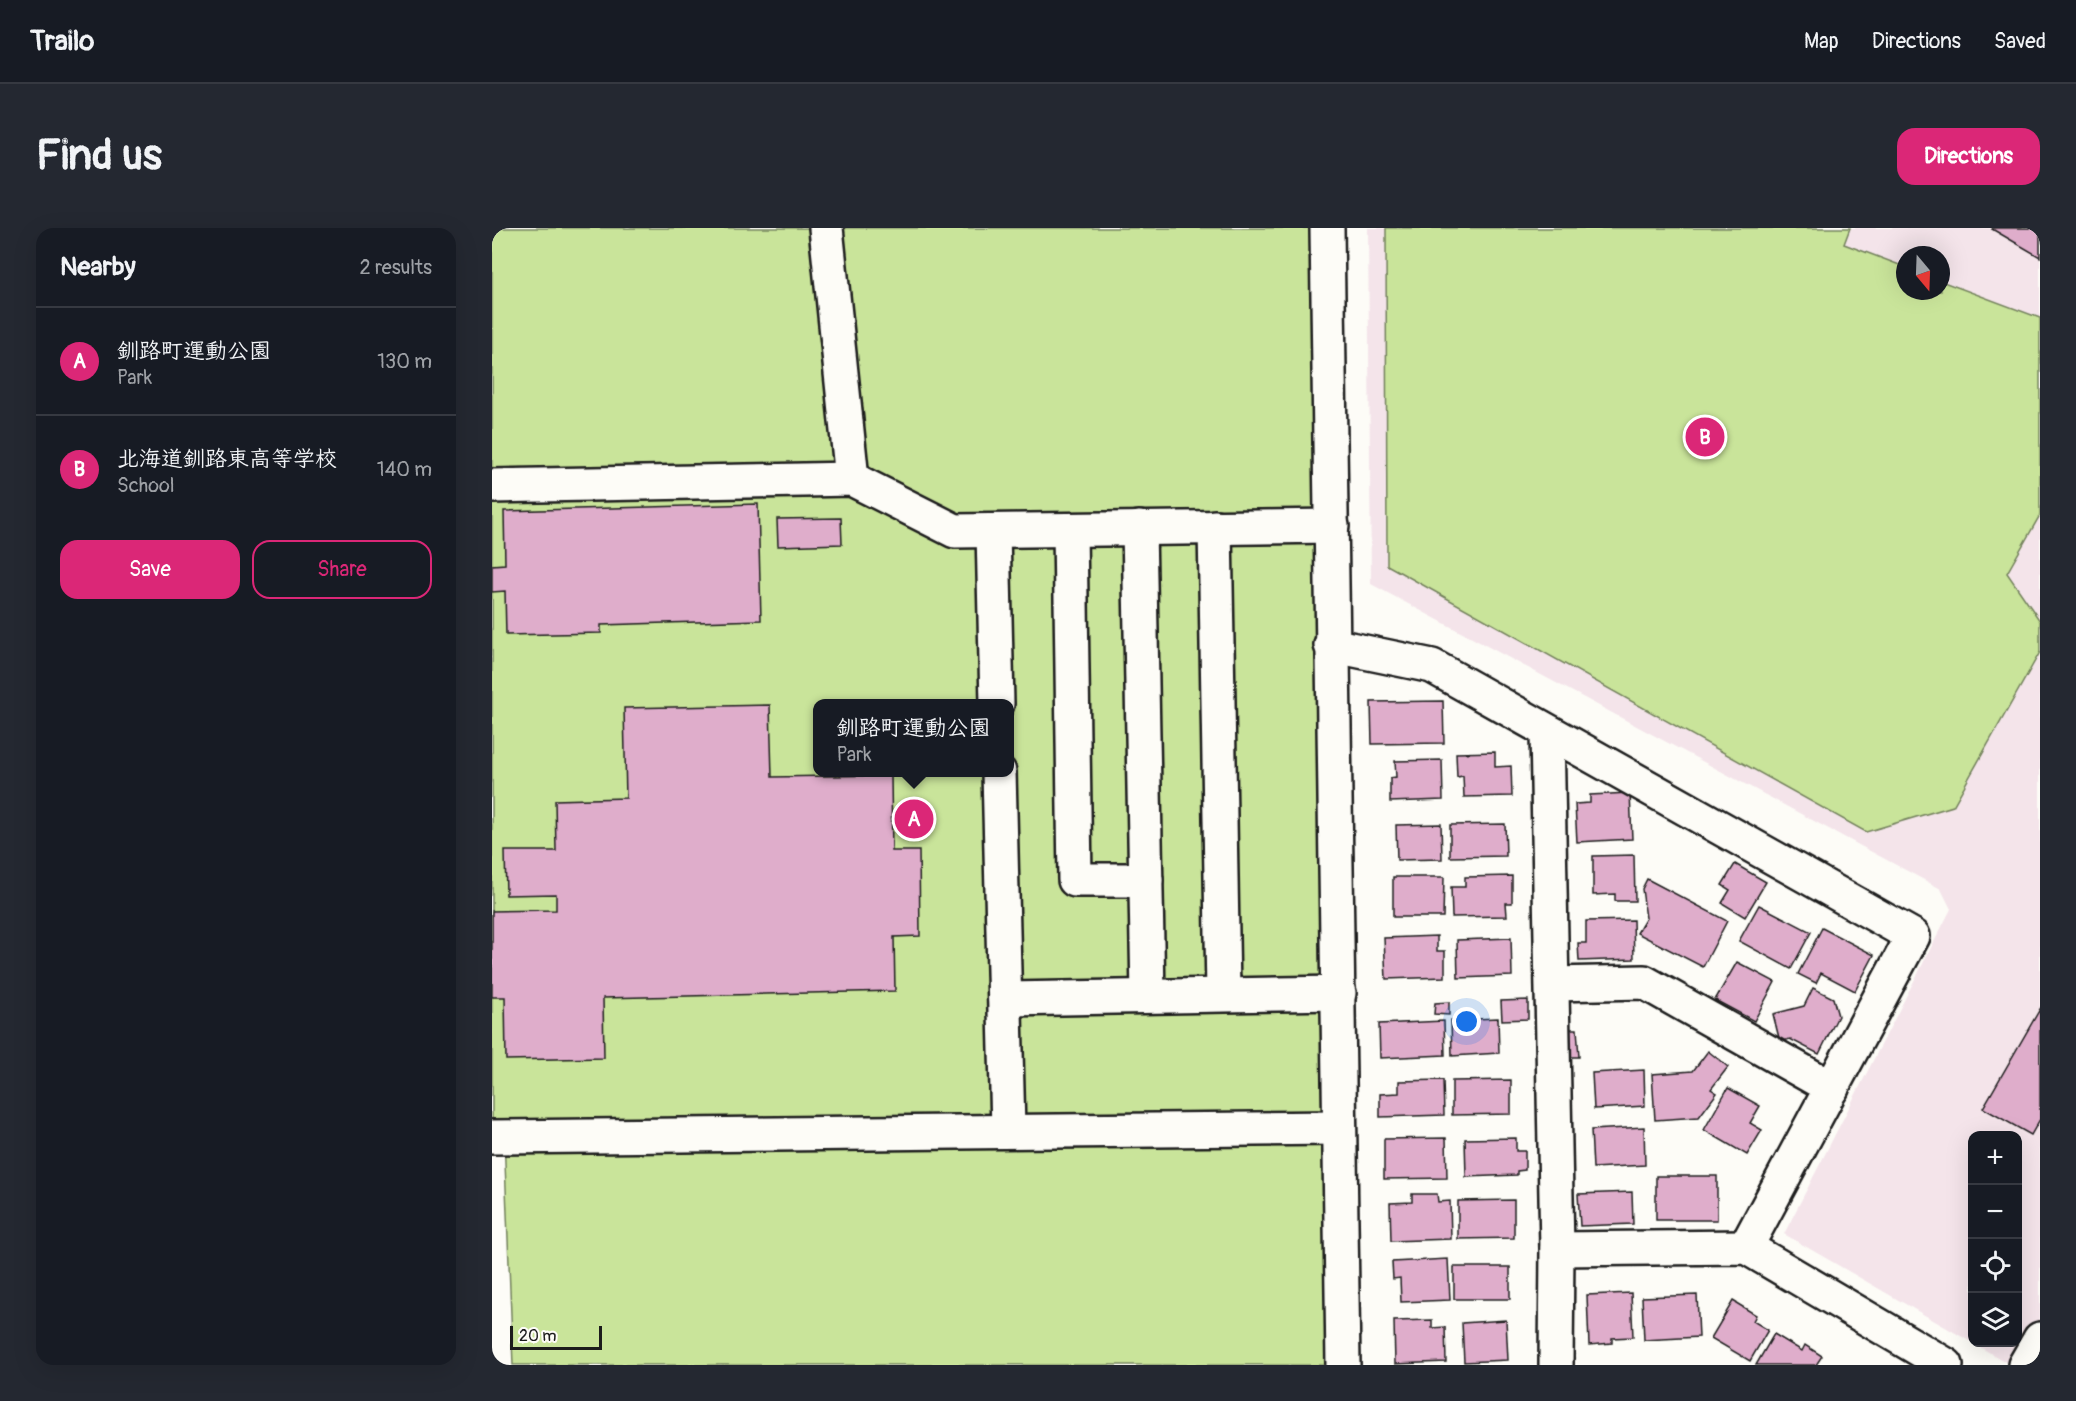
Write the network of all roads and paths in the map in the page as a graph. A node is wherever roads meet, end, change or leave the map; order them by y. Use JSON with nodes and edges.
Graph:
{"nodes":[{"id":1,"x":826,"y":228,"type":"edge"},
{"id":2,"x":1327,"y":228,"type":"edge"},
{"id":3,"x":852,"y":479,"type":"junction"},
{"id":4,"x":492,"y":486,"type":"edge"},
{"id":5,"x":1332,"y":526,"type":"junction"},
{"id":6,"x":1215,"y":527,"type":"junction"},
{"id":7,"x":1139,"y":528,"type":"junction"},
{"id":8,"x":1070,"y":530,"type":"junction"},
{"id":9,"x":993,"y":531,"type":"junction"},
{"id":10,"x":1331,"y":645,"type":"junction"},
{"id":11,"x":998,"y":699,"type":"edge"},
{"id":12,"x":1547,"y":732,"type":"junction"},
{"id":13,"x":999,"y":777,"type":"edge"},
{"id":14,"x":1146,"y":880,"type":"junction"},
{"id":15,"x":1553,"y":984,"type":"junction"},
{"id":16,"x":1223,"y":993,"type":"junction"},
{"id":17,"x":1339,"y":993,"type":"junction"},
{"id":18,"x":1148,"y":995,"type":"junction"},
{"id":19,"x":1005,"y":999,"type":"junction"},
{"id":20,"x":1832,"y":1088,"type":"junction"},
{"id":21,"x":1340,"y":1128,"type":"junction"},
{"id":22,"x":1008,"y":1130,"type":"junction"},
{"id":23,"x":492,"y":1137,"type":"edge"},
{"id":24,"x":1746,"y":1247,"type":"junction"},
{"id":25,"x":1557,"y":1249,"type":"junction"},
{"id":26,"x":2040,"y":1339,"type":"edge"},
{"id":27,"x":1343,"y":1365,"type":"edge"},
{"id":28,"x":1556,"y":1365,"type":"edge"},
{"id":29,"x":1946,"y":1365,"type":"edge"},
{"id":30,"x":2025,"y":1365,"type":"edge"}],
"edges":[{"from":1,"to":3,"type":"street"},
{"from":2,"to":5,"type":"street"},
{"from":3,"to":4,"type":"street"},
{"from":3,"to":9,"type":"street"},
{"from":5,"to":6,"type":"street"},
{"from":5,"to":10,"type":"street"},
{"from":6,"to":7,"type":"street"},
{"from":6,"to":16,"type":"street"},
{"from":7,"to":8,"type":"street"},
{"from":7,"to":14,"type":"street"},
{"from":8,"to":9,"type":"street"},
{"from":8,"to":14,"type":"street"},
{"from":9,"to":11,"type":"street"},
{"from":10,"to":12,"type":"street"},
{"from":10,"to":17,"type":"street"},
{"from":12,"to":15,"type":"street"},
{"from":12,"to":20,"type":"street"},
{"from":13,"to":19,"type":"street"},
{"from":14,"to":18,"type":"street"},
{"from":15,"to":20,"type":"street"},
{"from":15,"to":25,"type":"street"},
{"from":16,"to":17,"type":"street"},
{"from":16,"to":18,"type":"street"},
{"from":17,"to":21,"type":"street"},
{"from":18,"to":19,"type":"street"},
{"from":19,"to":22,"type":"street"},
{"from":20,"to":24,"type":"street"},
{"from":21,"to":22,"type":"street"},
{"from":21,"to":27,"type":"street"},
{"from":22,"to":23,"type":"street"},
{"from":24,"to":25,"type":"street"},
{"from":24,"to":29,"type":"street"},
{"from":25,"to":28,"type":"street"},
{"from":26,"to":30,"type":"street"}]}
